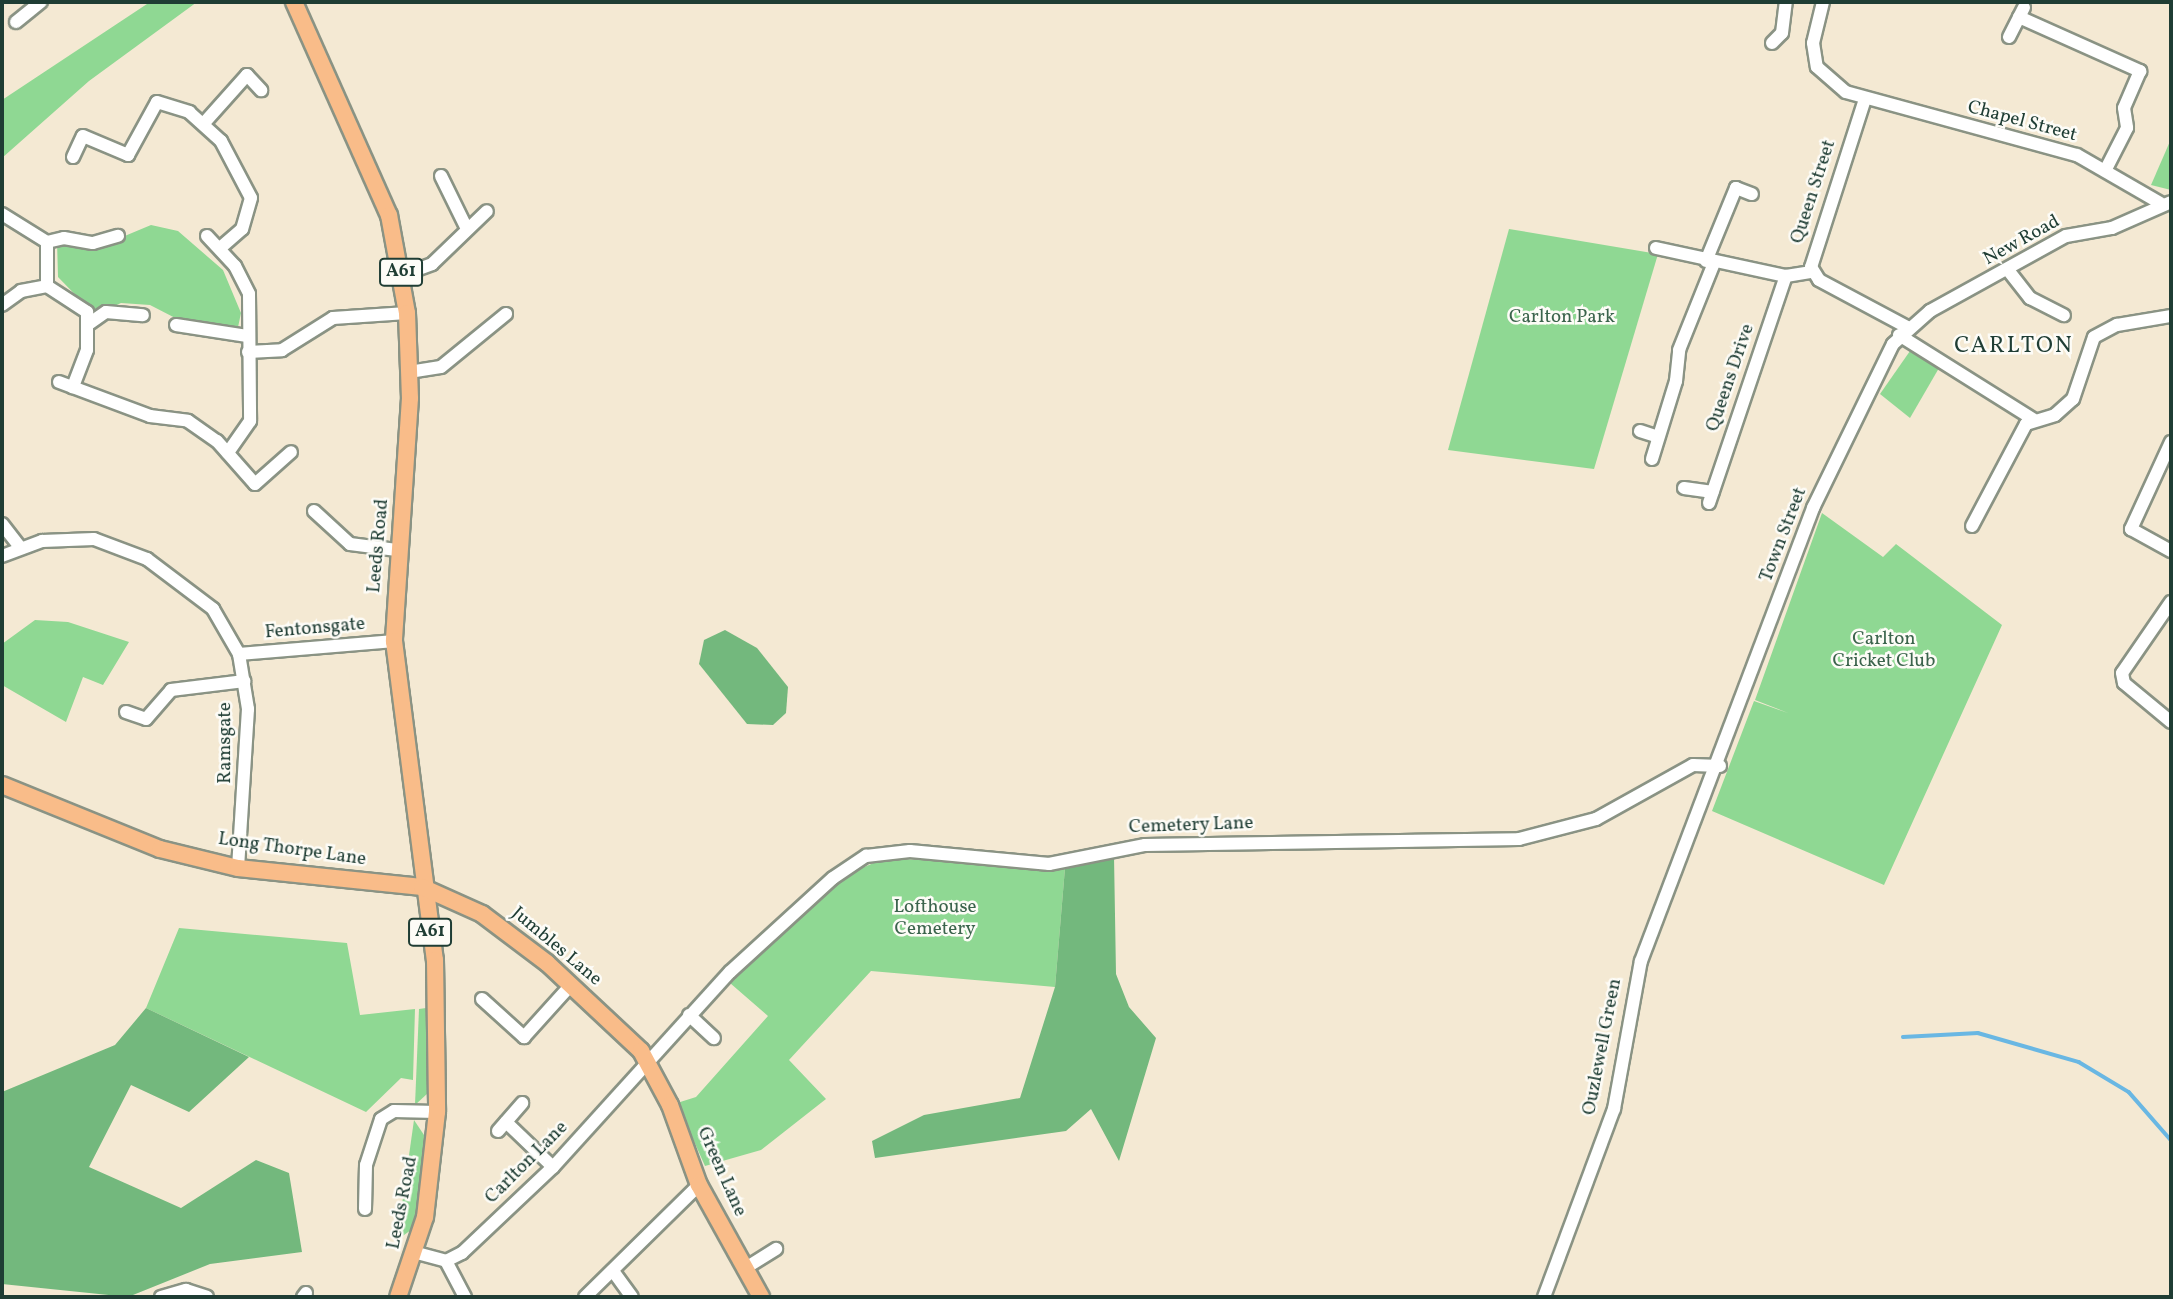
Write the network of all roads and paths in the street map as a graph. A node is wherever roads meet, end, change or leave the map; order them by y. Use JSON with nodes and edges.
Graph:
{"nodes":[{"id":1,"x":41,"y":2,"type":"edge"},
{"id":2,"x":294,"y":2,"type":"edge"},
{"id":3,"x":1786,"y":2,"type":"edge"},
{"id":4,"x":1823,"y":2,"type":"edge"},
{"id":5,"x":16,"y":22,"type":"dead end"},
{"id":6,"x":2009,"y":37,"type":"dead end"},
{"id":7,"x":1772,"y":43,"type":"dead end"},
{"id":8,"x":261,"y":90,"type":"dead end"},
{"id":9,"x":1865,"y":99,"type":"junction"},
{"id":10,"x":205,"y":122,"type":"junction"},
{"id":11,"x":73,"y":157,"type":"dead end"},
{"id":12,"x":2105,"y":171,"type":"junction"},
{"id":13,"x":441,"y":176,"type":"dead end"},
{"id":14,"x":1752,"y":194,"type":"dead end"},
{"id":15,"x":2166,"y":202,"type":"edge"},
{"id":16,"x":487,"y":211,"type":"dead end"},
{"id":17,"x":2,"y":214,"type":"edge"},
{"id":18,"x":467,"y":229,"type":"junction"},
{"id":19,"x":118,"y":236,"type":"dead end"},
{"id":20,"x":206,"y":236,"type":"dead end"},
{"id":21,"x":47,"y":242,"type":"junction"},
{"id":22,"x":221,"y":247,"type":"junction"},
{"id":23,"x":1656,"y":248,"type":"dead end"},
{"id":24,"x":1710,"y":262,"type":"junction"},
{"id":25,"x":2008,"y":270,"type":"junction"},
{"id":26,"x":1812,"y":272,"type":"junction"},
{"id":27,"x":402,"y":275,"type":"junction"},
{"id":28,"x":1786,"y":276,"type":"junction"},
{"id":29,"x":47,"y":286,"type":"junction"},
{"id":30,"x":2,"y":306,"type":"edge"},
{"id":31,"x":407,"y":313,"type":"junction"},
{"id":32,"x":506,"y":314,"type":"dead end"},
{"id":33,"x":143,"y":315,"type":"dead end"},
{"id":34,"x":2064,"y":315,"type":"dead end"},
{"id":35,"x":2171,"y":316,"type":"edge"},
{"id":36,"x":90,"y":323,"type":"junction"},
{"id":37,"x":176,"y":325,"type":"dead end"},
{"id":38,"x":1903,"y":331,"type":"junction"},
{"id":39,"x":247,"y":336,"type":"junction"},
{"id":40,"x":248,"y":352,"type":"junction"},
{"id":41,"x":410,"y":372,"type":"junction"},
{"id":42,"x":59,"y":382,"type":"dead end"},
{"id":43,"x":74,"y":387,"type":"junction"},
{"id":44,"x":2033,"y":419,"type":"junction"},
{"id":45,"x":1640,"y":431,"type":"dead end"},
{"id":46,"x":1658,"y":437,"type":"junction"},
{"id":47,"x":2171,"y":442,"type":"edge"},
{"id":48,"x":291,"y":452,"type":"dead end"},
{"id":49,"x":228,"y":453,"type":"junction"},
{"id":50,"x":1652,"y":459,"type":"dead end"},
{"id":51,"x":1684,"y":488,"type":"dead end"},
{"id":52,"x":314,"y":512,"type":"dead end"},
{"id":53,"x":2,"y":524,"type":"edge"},
{"id":54,"x":1972,"y":526,"type":"dead end"},
{"id":55,"x":20,"y":547,"type":"junction"},
{"id":56,"x":397,"y":551,"type":"junction"},
{"id":57,"x":2171,"y":551,"type":"edge"},
{"id":58,"x":2,"y":556,"type":"edge"},
{"id":59,"x":2171,"y":602,"type":"edge"},
{"id":60,"x":394,"y":641,"type":"junction"},
{"id":61,"x":239,"y":654,"type":"junction"},
{"id":62,"x":244,"y":681,"type":"junction"},
{"id":63,"x":126,"y":712,"type":"dead end"},
{"id":64,"x":2171,"y":722,"type":"edge"},
{"id":65,"x":1720,"y":766,"type":"junction"},
{"id":66,"x":2,"y":785,"type":"edge"},
{"id":67,"x":238,"y":868,"type":"junction"},
{"id":68,"x":422,"y":887,"type":"junction"},
{"id":69,"x":571,"y":985,"type":"junction"},
{"id":70,"x":482,"y":999,"type":"dead end"},
{"id":71,"x":689,"y":1015,"type":"junction"},
{"id":72,"x":714,"y":1038,"type":"dead end"},
{"id":73,"x":648,"y":1061,"type":"junction"},
{"id":74,"x":522,"y":1103,"type":"dead end"},
{"id":75,"x":438,"y":1112,"type":"junction"},
{"id":76,"x":553,"y":1167,"type":"junction"},
{"id":77,"x":699,"y":1185,"type":"junction"},
{"id":78,"x":365,"y":1209,"type":"dead end"},
{"id":79,"x":775,"y":1250,"type":"dead end"},
{"id":80,"x":416,"y":1253,"type":"junction"},
{"id":81,"x":446,"y":1261,"type":"junction"},
{"id":82,"x":744,"y":1269,"type":"junction"},
{"id":83,"x":613,"y":1271,"type":"junction"},
{"id":84,"x":161,"y":1297,"type":"edge"},
{"id":85,"x":207,"y":1297,"type":"edge"},
{"id":86,"x":398,"y":1297,"type":"edge"},
{"id":87,"x":465,"y":1297,"type":"edge"},
{"id":88,"x":585,"y":1297,"type":"edge"},
{"id":89,"x":632,"y":1297,"type":"edge"},
{"id":90,"x":761,"y":1297,"type":"edge"},
{"id":91,"x":1544,"y":1297,"type":"edge"}],
"edges":[{"from":1,"to":5,"type":"street"},
{"from":2,"to":27,"type":"main road","name":"Leeds Road","number":"A61"},
{"from":3,"to":7,"type":"street"},
{"from":4,"to":9,"type":"street","name":"Chapel Street"},
{"from":6,"to":12,"type":"street"},
{"from":8,"to":10,"type":"street"},
{"from":9,"to":12,"type":"street","name":"Chapel Street"},
{"from":9,"to":26,"type":"street","name":"Queen Street"},
{"from":10,"to":11,"type":"street"},
{"from":10,"to":22,"type":"street"},
{"from":12,"to":15,"type":"street","name":"Chapel Street"},
{"from":13,"to":18,"type":"street"},
{"from":14,"to":24,"type":"street"},
{"from":15,"to":25,"type":"street","name":"New Road"},
{"from":16,"to":18,"type":"street"},
{"from":17,"to":21,"type":"street"},
{"from":18,"to":27,"type":"street"},
{"from":19,"to":21,"type":"street"},
{"from":20,"to":22,"type":"street"},
{"from":21,"to":29,"type":"street"},
{"from":22,"to":39,"type":"street"},
{"from":23,"to":24,"type":"street"},
{"from":24,"to":28,"type":"street"},
{"from":24,"to":46,"type":"street"},
{"from":25,"to":34,"type":"street"},
{"from":25,"to":38,"type":"street","name":"New Road"},
{"from":26,"to":28,"type":"street"},
{"from":26,"to":38,"type":"street","name":"Queen Street"},
{"from":27,"to":31,"type":"main road","name":"Leeds Road","number":"A61"},
{"from":28,"to":51,"type":"street","name":"Queens Drive"},
{"from":29,"to":30,"type":"street"},
{"from":29,"to":36,"type":"street"},
{"from":31,"to":40,"type":"street"},
{"from":31,"to":41,"type":"main road","name":"Leeds Road","number":"A61"},
{"from":32,"to":41,"type":"street"},
{"from":33,"to":36,"type":"street"},
{"from":35,"to":44,"type":"street"},
{"from":36,"to":43,"type":"street"},
{"from":37,"to":39,"type":"street"},
{"from":38,"to":44,"type":"street","name":"Queen Street"},
{"from":38,"to":65,"type":"street","name":"Town Street"},
{"from":39,"to":40,"type":"street"},
{"from":40,"to":49,"type":"street"},
{"from":41,"to":56,"type":"main road","name":"Leeds Road","number":"A61"},
{"from":42,"to":43,"type":"street"},
{"from":43,"to":49,"type":"street"},
{"from":44,"to":54,"type":"street"},
{"from":45,"to":46,"type":"street"},
{"from":46,"to":50,"type":"street"},
{"from":47,"to":57,"type":"street"},
{"from":48,"to":49,"type":"street"},
{"from":52,"to":56,"type":"street"},
{"from":53,"to":55,"type":"street"},
{"from":55,"to":58,"type":"street","name":"Ramsgate"},
{"from":55,"to":61,"type":"street","name":"Ramsgate"},
{"from":56,"to":60,"type":"main road","name":"Leeds Road","number":"A61"},
{"from":59,"to":64,"type":"street"},
{"from":60,"to":61,"type":"street","name":"Fentonsgate"},
{"from":60,"to":68,"type":"main road","name":"Leeds Road","number":"A61"},
{"from":61,"to":62,"type":"street","name":"Ramsgate"},
{"from":62,"to":63,"type":"street"},
{"from":62,"to":67,"type":"street","name":"Ramsgate"},
{"from":65,"to":71,"type":"street","name":"Cemetery Lane"},
{"from":65,"to":91,"type":"street","name":"Ouzlewell Green"},
{"from":66,"to":67,"type":"main road","name":"Long Thorpe Lane"},
{"from":67,"to":68,"type":"main road","name":"Long Thorpe Lane"},
{"from":68,"to":69,"type":"main road","name":"Jumbles Lane"},
{"from":68,"to":75,"type":"main road","name":"Leeds Road","number":"A61"},
{"from":69,"to":70,"type":"street"},
{"from":69,"to":73,"type":"main road","name":"Jumbles Lane"},
{"from":71,"to":72,"type":"street"},
{"from":71,"to":73,"type":"street","name":"Cemetery Lane"},
{"from":73,"to":76,"type":"street","name":"Carlton Lane"},
{"from":73,"to":77,"type":"main road","name":"Green Lane"},
{"from":74,"to":76,"type":"street"},
{"from":75,"to":78,"type":"street","name":"Leeds Road"},
{"from":75,"to":80,"type":"main road","name":"Leeds Road","number":"A61"},
{"from":76,"to":81,"type":"street","name":"Carlton Lane"},
{"from":77,"to":82,"type":"main road","name":"Green Lane"},
{"from":77,"to":83,"type":"street"},
{"from":79,"to":82,"type":"street"},
{"from":80,"to":81,"type":"street"},
{"from":80,"to":86,"type":"main road","name":"Leeds Road","number":"A61"},
{"from":81,"to":87,"type":"street"},
{"from":82,"to":90,"type":"main road","name":"Green Lane"},
{"from":83,"to":88,"type":"street"},
{"from":83,"to":89,"type":"street"},
{"from":84,"to":85,"type":"street"}]}
